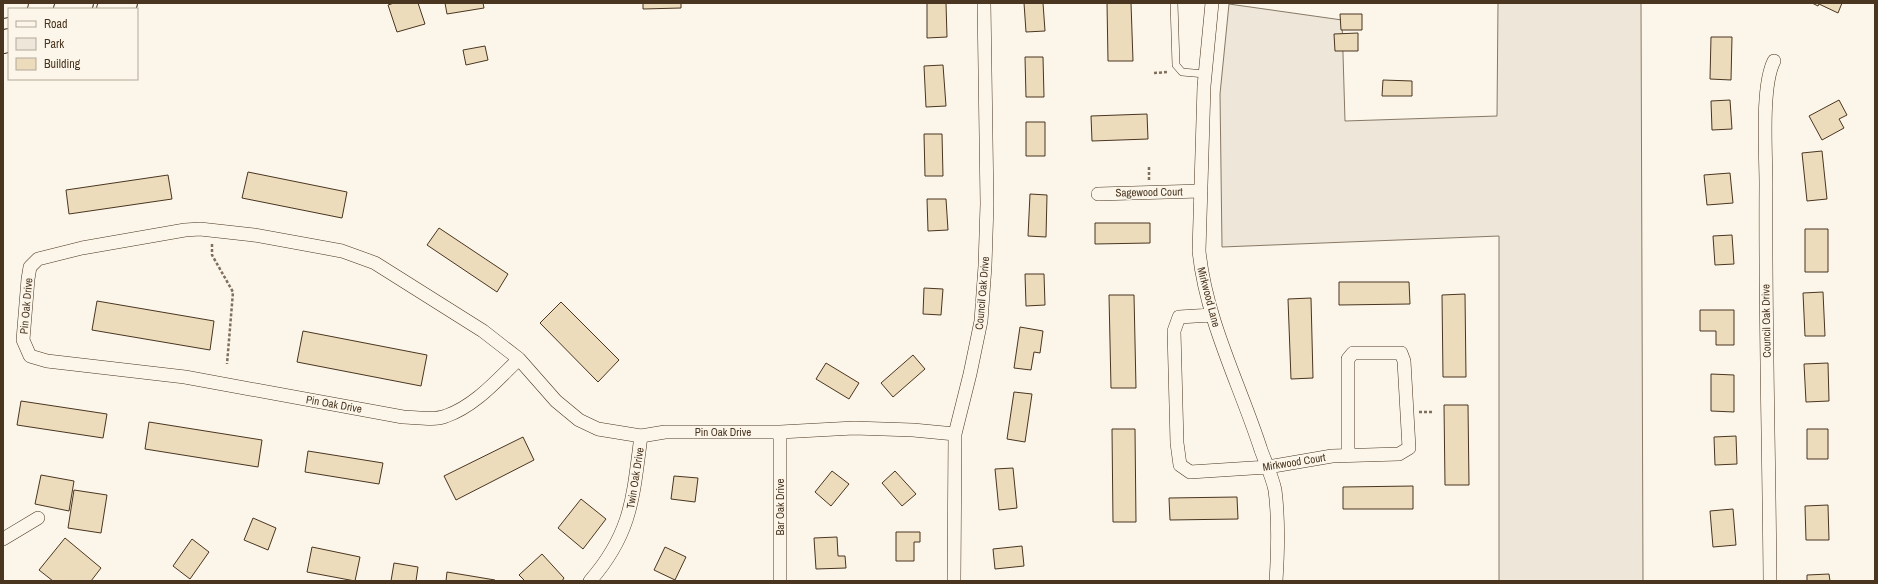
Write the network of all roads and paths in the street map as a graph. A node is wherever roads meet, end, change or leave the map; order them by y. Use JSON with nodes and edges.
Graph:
{"nodes":[{"id":1,"x":17,"y":3,"type":"edge"},
{"id":2,"x":82,"y":3,"type":"edge"},
{"id":3,"x":126,"y":3,"type":"edge"},
{"id":4,"x":984,"y":3,"type":"edge"},
{"id":5,"x":1174,"y":3,"type":"edge"},
{"id":6,"x":1212,"y":3,"type":"edge"},
{"id":7,"x":3,"y":7,"type":"edge"},
{"id":8,"x":68,"y":8,"type":"edge"},
{"id":9,"x":111,"y":8,"type":"edge"},
{"id":10,"x":1774,"y":62,"type":"dead end"},
{"id":11,"x":1205,"y":74,"type":"junction"},
{"id":12,"x":1201,"y":191,"type":"junction"},
{"id":13,"x":1098,"y":194,"type":"dead end"},
{"id":14,"x":212,"y":240,"type":"dead end"},
{"id":15,"x":1212,"y":315,"type":"junction"},
{"id":16,"x":519,"y":359,"type":"junction"},
{"id":17,"x":227,"y":364,"type":"dead end"},
{"id":18,"x":780,"y":432,"type":"junction"},
{"id":19,"x":955,"y":434,"type":"junction"},
{"id":20,"x":641,"y":436,"type":"junction"},
{"id":21,"x":1348,"y":455,"type":"junction"},
{"id":22,"x":1268,"y":467,"type":"junction"},
{"id":23,"x":38,"y":518,"type":"dead end"},
{"id":24,"x":3,"y":539,"type":"edge"},
{"id":25,"x":590,"y":581,"type":"edge"},
{"id":26,"x":780,"y":581,"type":"edge"},
{"id":27,"x":954,"y":581,"type":"edge"},
{"id":28,"x":1276,"y":581,"type":"edge"},
{"id":29,"x":1770,"y":581,"type":"edge"}],
"edges":[{"from":1,"to":7,"type":"highway"},
{"from":2,"to":8,"type":"highway"},
{"from":3,"to":9,"type":"highway"},
{"from":4,"to":19,"type":"street","name":"Council Oak Drive"},
{"from":5,"to":11,"type":"lane"},
{"from":6,"to":11,"type":"street","name":"Mirkwood Lane"},
{"from":10,"to":29,"type":"street","name":"Council Oak Drive"},
{"from":11,"to":12,"type":"street","name":"Mirkwood Lane"},
{"from":12,"to":13,"type":"street","name":"Sagewood Court"},
{"from":12,"to":15,"type":"street","name":"Mirkwood Lane"},
{"from":14,"to":17,"type":"path"},
{"from":15,"to":22,"type":"street","name":"Mirkwood Lane"},
{"from":15,"to":22,"type":"street","name":"Mirkwood Court"},
{"from":16,"to":16,"type":"street","name":"Pin Oak Drive"},
{"from":16,"to":20,"type":"street","name":"Pin Oak Drive"},
{"from":18,"to":19,"type":"street","name":"Pin Oak Drive"},
{"from":18,"to":20,"type":"street","name":"Pin Oak Drive"},
{"from":18,"to":26,"type":"street","name":"Bar Oak Drive"},
{"from":19,"to":27,"type":"street","name":"Council Oak Drive"},
{"from":20,"to":25,"type":"street","name":"Twin Oak Drive"},
{"from":21,"to":21,"type":"street","name":"Mirkwood Court"},
{"from":21,"to":22,"type":"street","name":"Mirkwood Court"},
{"from":22,"to":28,"type":"street","name":"Mirkwood Lane"},
{"from":23,"to":24,"type":"street"}]}
